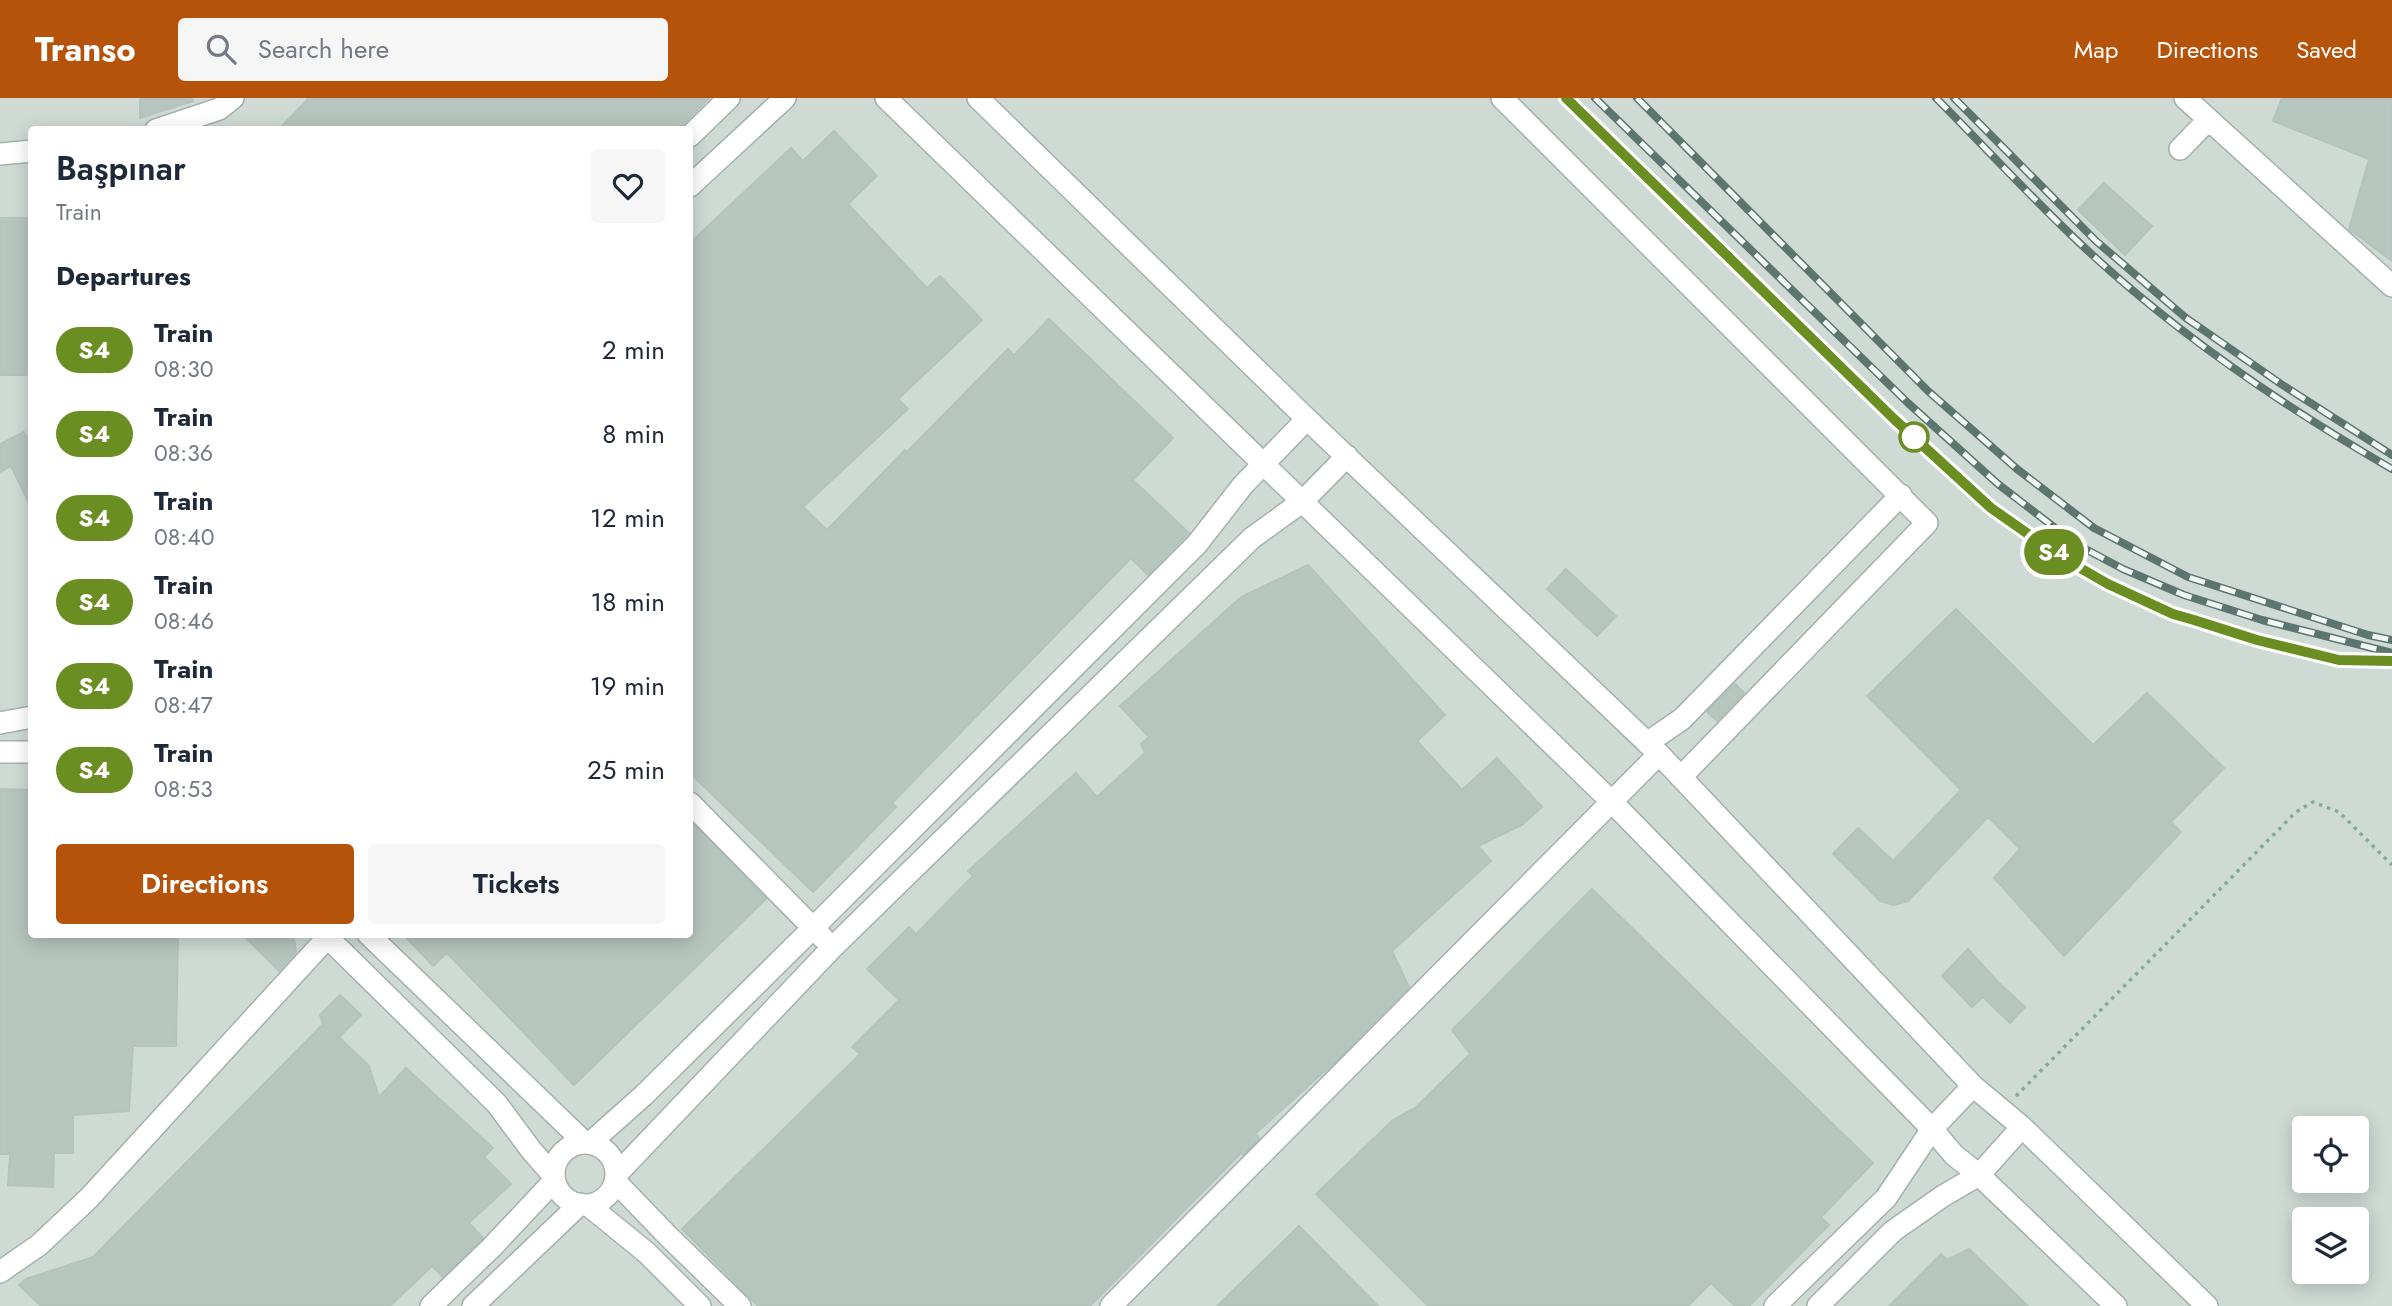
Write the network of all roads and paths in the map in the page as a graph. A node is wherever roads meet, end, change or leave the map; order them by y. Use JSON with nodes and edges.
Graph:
{"nodes":[{"id":1,"x":233,"y":98,"type":"edge"},
{"id":2,"x":729,"y":98,"type":"edge"},
{"id":3,"x":785,"y":98,"type":"edge"},
{"id":4,"x":886,"y":98,"type":"edge"},
{"id":5,"x":978,"y":98,"type":"edge"},
{"id":6,"x":1502,"y":98,"type":"edge"},
{"id":7,"x":2185,"y":98,"type":"edge"},
{"id":8,"x":2208,"y":120,"type":"junction"},
{"id":9,"x":168,"y":126,"type":"edge"},
{"id":10,"x":693,"y":133,"type":"edge"},
{"id":11,"x":2180,"y":149,"type":"dead end"},
{"id":12,"x":28,"y":151,"type":"edge"},
{"id":13,"x":0,"y":154,"type":"edge"},
{"id":14,"x":693,"y":183,"type":"edge"},
{"id":15,"x":2392,"y":286,"type":"edge"},
{"id":16,"x":1307,"y":419,"type":"junction"},
{"id":17,"x":1347,"y":456,"type":"junction"},
{"id":18,"x":1265,"y":464,"type":"junction"},
{"id":19,"x":1901,"y":495,"type":"junction"},
{"id":20,"x":1303,"y":501,"type":"junction"},
{"id":21,"x":28,"y":718,"type":"edge"},
{"id":22,"x":0,"y":723,"type":"edge"},
{"id":23,"x":1653,"y":749,"type":"junction"},
{"id":24,"x":0,"y":752,"type":"edge"},
{"id":25,"x":28,"y":752,"type":"edge"},
{"id":26,"x":1681,"y":777,"type":"junction"},
{"id":27,"x":1612,"y":803,"type":"junction"},
{"id":28,"x":693,"y":806,"type":"edge"},
{"id":29,"x":2392,"y":865,"type":"edge"},
{"id":30,"x":813,"y":928,"type":"junction"},
{"id":31,"x":323,"y":938,"type":"edge"},
{"id":32,"x":327,"y":938,"type":"edge"},
{"id":33,"x":372,"y":938,"type":"edge"},
{"id":34,"x":832,"y":948,"type":"junction"},
{"id":35,"x":1973,"y":1086,"type":"junction"},
{"id":36,"x":2002,"y":1110,"type":"junction"},
{"id":37,"x":2022,"y":1127,"type":"junction"},
{"id":38,"x":1932,"y":1129,"type":"junction"},
{"id":39,"x":587,"y":1142,"type":"junction"},
{"id":40,"x":1979,"y":1175,"type":"junction"},
{"id":41,"x":554,"y":1178,"type":"junction"},
{"id":42,"x":616,"y":1178,"type":"junction"},
{"id":43,"x":584,"y":1205,"type":"junction"},
{"id":44,"x":0,"y":1272,"type":"edge"},
{"id":45,"x":431,"y":1306,"type":"edge"},
{"id":46,"x":473,"y":1306,"type":"edge"},
{"id":47,"x":700,"y":1306,"type":"edge"},
{"id":48,"x":740,"y":1306,"type":"edge"},
{"id":49,"x":1111,"y":1306,"type":"edge"},
{"id":50,"x":1775,"y":1306,"type":"edge"},
{"id":51,"x":1818,"y":1306,"type":"edge"},
{"id":52,"x":2116,"y":1306,"type":"edge"},
{"id":53,"x":2207,"y":1306,"type":"edge"}],
"edges":[{"from":1,"to":9,"type":"street"},
{"from":2,"to":10,"type":"street"},
{"from":3,"to":14,"type":"street"},
{"from":4,"to":18,"type":"street"},
{"from":5,"to":16,"type":"street"},
{"from":6,"to":19,"type":"street"},
{"from":7,"to":8,"type":"street"},
{"from":8,"to":11,"type":"street"},
{"from":8,"to":15,"type":"street"},
{"from":12,"to":13,"type":"street"},
{"from":16,"to":17,"type":"street"},
{"from":16,"to":18,"type":"street"},
{"from":17,"to":20,"type":"street"},
{"from":17,"to":23,"type":"street"},
{"from":18,"to":20,"type":"street"},
{"from":18,"to":30,"type":"street"},
{"from":19,"to":23,"type":"street"},
{"from":19,"to":26,"type":"street"},
{"from":20,"to":27,"type":"street"},
{"from":20,"to":34,"type":"street"},
{"from":21,"to":22,"type":"street"},
{"from":23,"to":26,"type":"street"},
{"from":23,"to":27,"type":"street"},
{"from":24,"to":25,"type":"street"},
{"from":26,"to":35,"type":"street"},
{"from":27,"to":38,"type":"street"},
{"from":27,"to":49,"type":"street"},
{"from":28,"to":30,"type":"street"},
{"from":29,"to":36,"type":"path"},
{"from":30,"to":34,"type":"street"},
{"from":30,"to":39,"type":"street"},
{"from":31,"to":44,"type":"street"},
{"from":32,"to":41,"type":"street"},
{"from":33,"to":39,"type":"street"},
{"from":34,"to":42,"type":"street"},
{"from":35,"to":36,"type":"street"},
{"from":35,"to":38,"type":"street"},
{"from":36,"to":37,"type":"street"},
{"from":37,"to":40,"type":"street"},
{"from":37,"to":53,"type":"street"},
{"from":38,"to":40,"type":"street"},
{"from":38,"to":50,"type":"street"},
{"from":39,"to":41,"type":"street"},
{"from":39,"to":42,"type":"street"},
{"from":40,"to":51,"type":"street"},
{"from":40,"to":52,"type":"street"},
{"from":41,"to":43,"type":"street"},
{"from":41,"to":45,"type":"street"},
{"from":42,"to":43,"type":"street"},
{"from":42,"to":48,"type":"street"},
{"from":43,"to":46,"type":"street"},
{"from":43,"to":47,"type":"street"}]}
